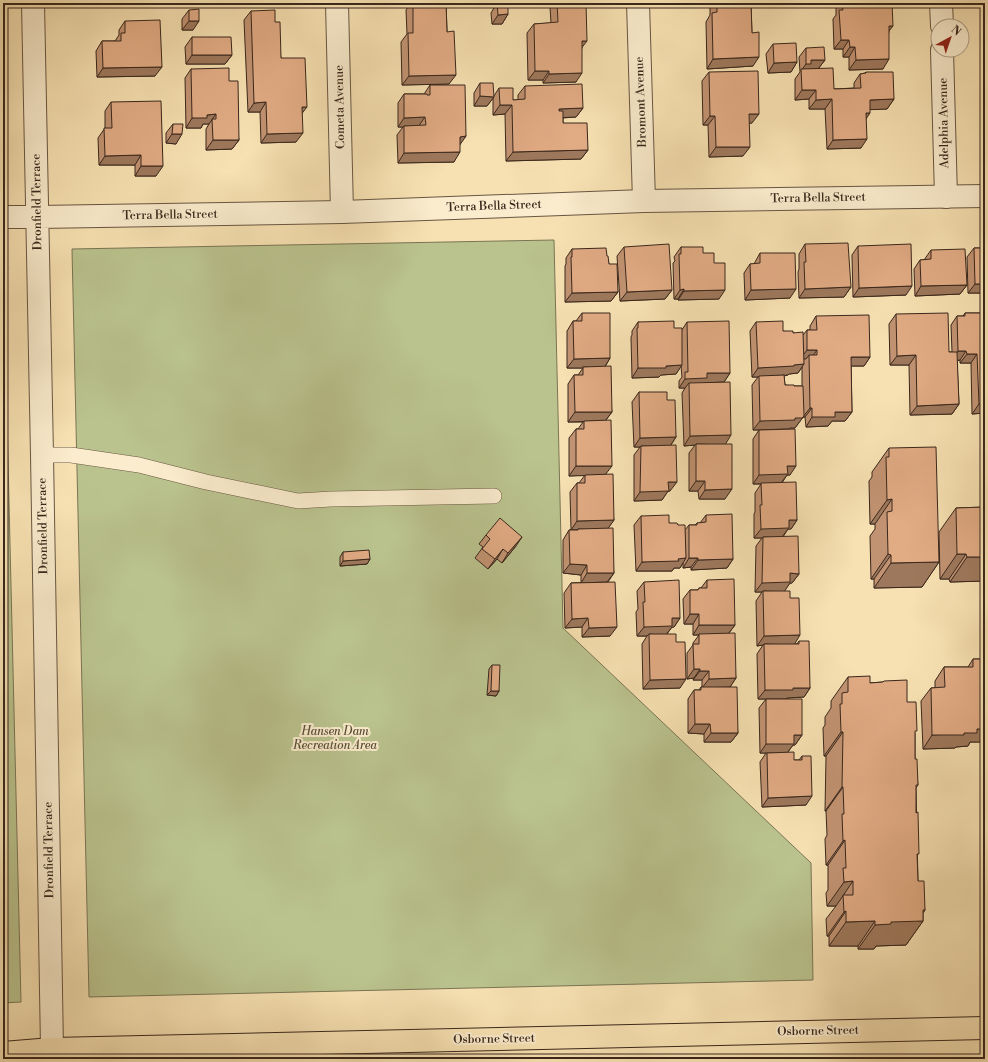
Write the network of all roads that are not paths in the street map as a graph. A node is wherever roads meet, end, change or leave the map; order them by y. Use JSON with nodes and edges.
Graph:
{"nodes":[{"id":1,"x":33,"y":3,"type":"edge"},
{"id":2,"x":337,"y":3,"type":"edge"},
{"id":3,"x":638,"y":3,"type":"edge"},
{"id":4,"x":941,"y":3,"type":"edge"},
{"id":5,"x":942,"y":18,"type":"edge"},
{"id":6,"x":942,"y":58,"type":"edge"},
{"id":7,"x":985,"y":196,"type":"edge"},
{"id":8,"x":946,"y":197,"type":"junction"},
{"id":9,"x":644,"y":201,"type":"junction"},
{"id":10,"x":342,"y":212,"type":"junction"},
{"id":11,"x":3,"y":217,"type":"edge"},
{"id":12,"x":38,"y":217,"type":"junction"},
{"id":13,"x":42,"y":455,"type":"junction"},
{"id":14,"x":494,"y":496,"type":"dead end"},
{"id":15,"x":985,"y":1028,"type":"edge"},
{"id":16,"x":3,"y":1053,"type":"edge"},
{"id":17,"x":52,"y":1054,"type":"edge"}],
"edges":[{"from":1,"to":12,"type":"street","name":"Dronfield Terrace"},
{"from":2,"to":10,"type":"street","name":"Cometa Avenue"},
{"from":3,"to":9,"type":"street","name":"Bromont Avenue"},
{"from":4,"to":5,"type":"street"},
{"from":6,"to":8,"type":"street","name":"Adelphia Avenue"},
{"from":7,"to":8,"type":"street","name":"Terra Bella Street"},
{"from":8,"to":9,"type":"street","name":"Terra Bella Street"},
{"from":9,"to":10,"type":"street","name":"Terra Bella Street"},
{"from":10,"to":12,"type":"street","name":"Terra Bella Street"},
{"from":11,"to":12,"type":"street","name":"Terra Bella Street"},
{"from":12,"to":13,"type":"street","name":"Dronfield Terrace"},
{"from":13,"to":14,"type":"lane"},
{"from":13,"to":17,"type":"street","name":"Dronfield Terrace"},
{"from":15,"to":17,"type":"main road","name":"Osborne Street"},
{"from":16,"to":17,"type":"main road","name":"Osborne Street"}]}
